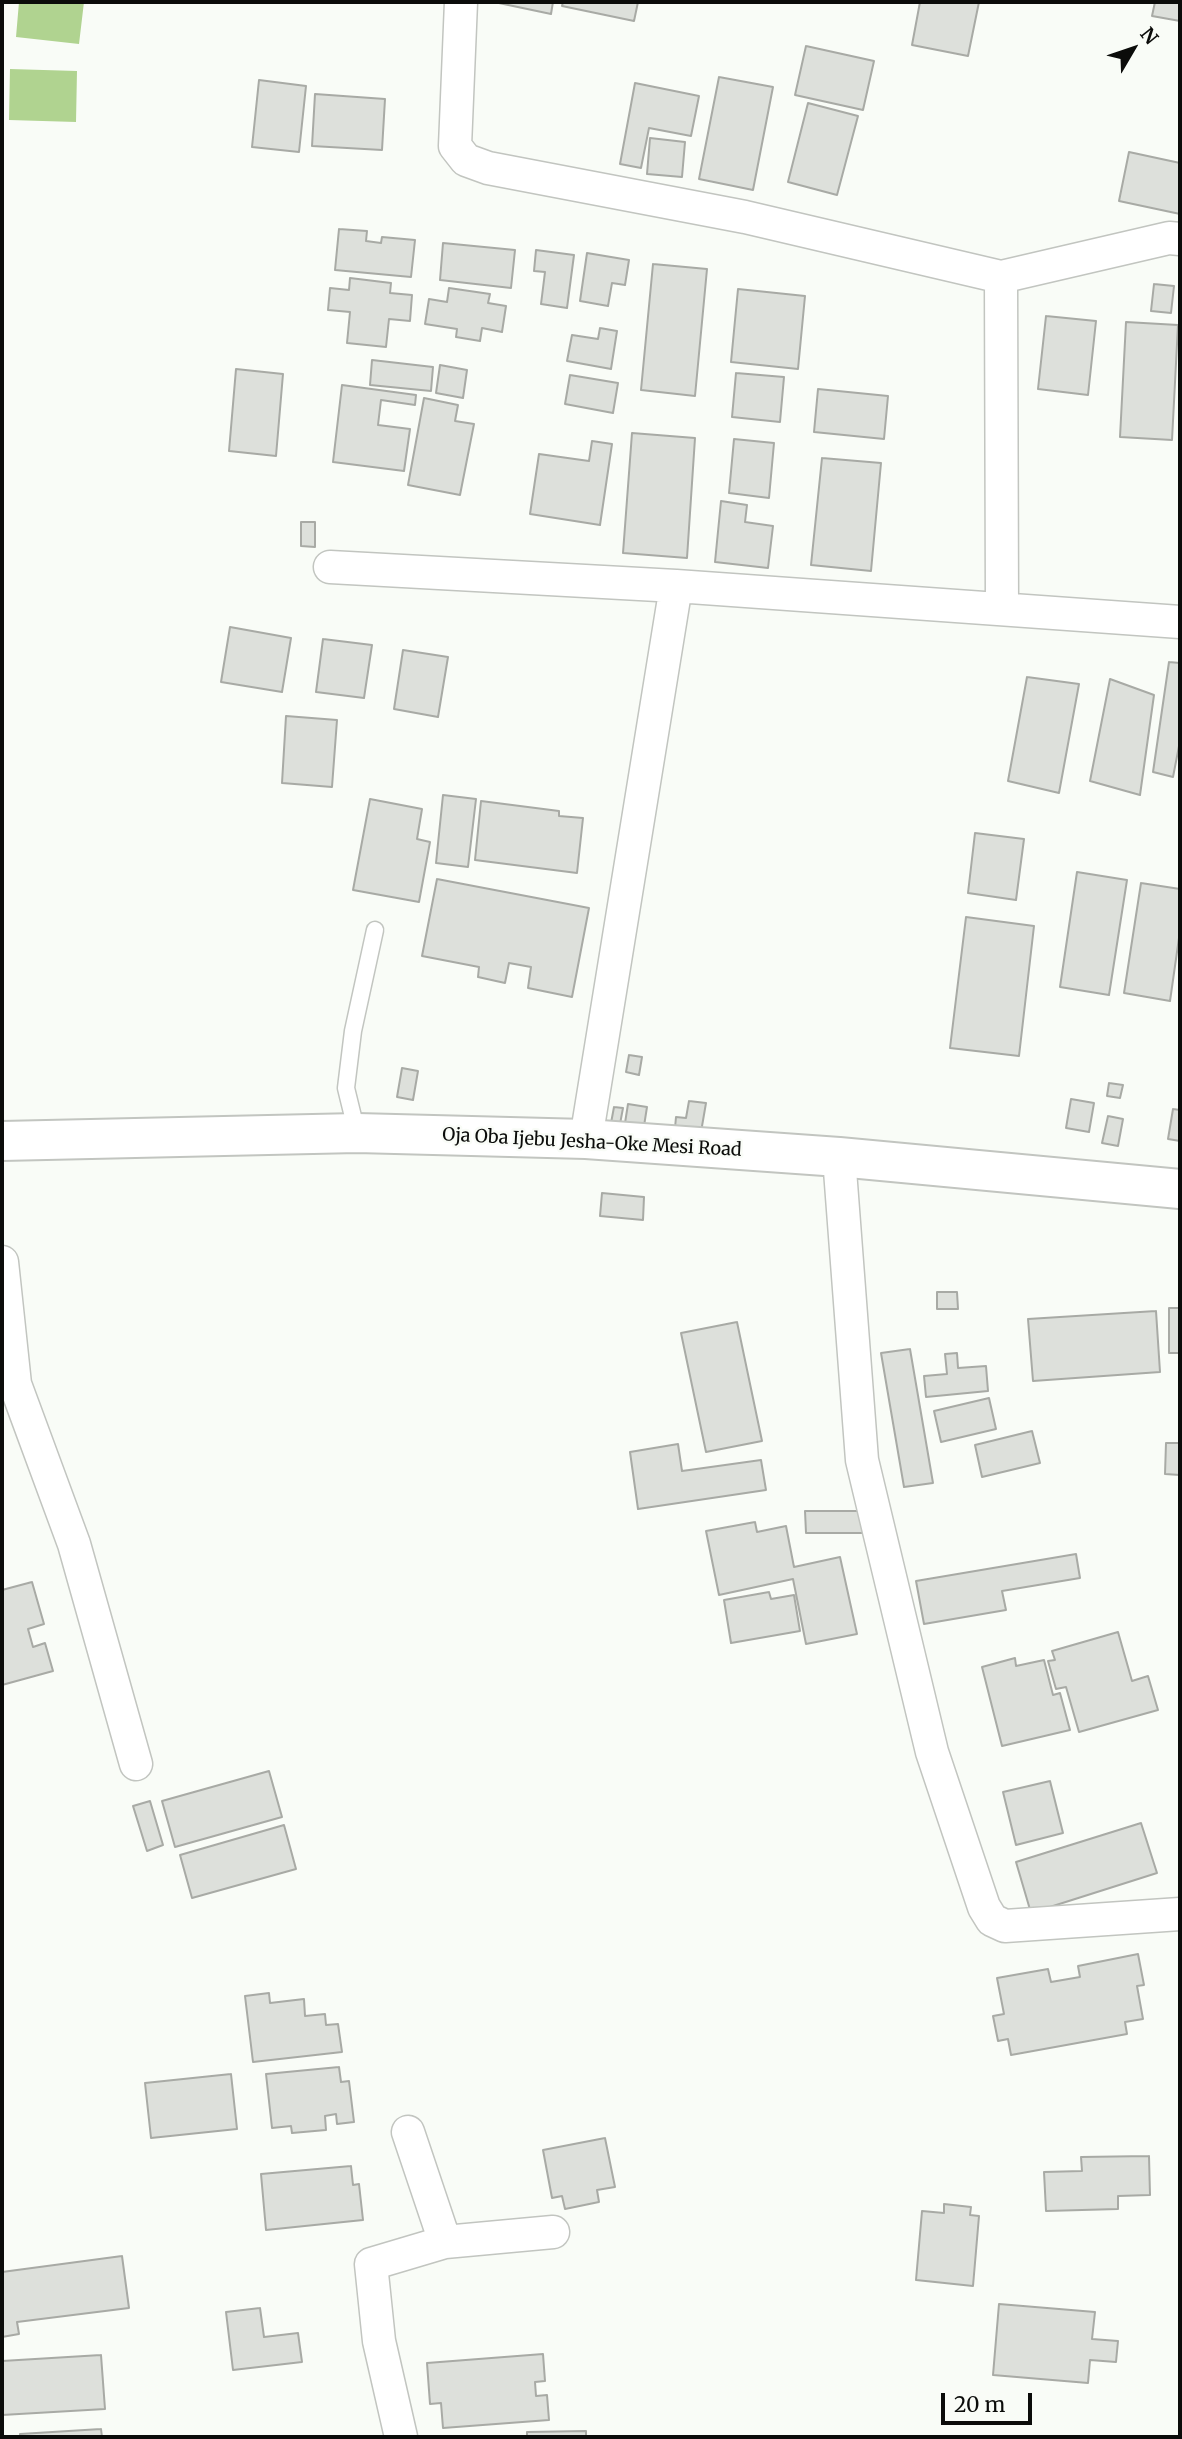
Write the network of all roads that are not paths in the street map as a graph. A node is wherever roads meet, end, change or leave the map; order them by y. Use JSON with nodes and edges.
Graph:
{"nodes":[{"id":1,"x":461,"y":2,"type":"edge"},
{"id":2,"x":1180,"y":239,"type":"edge"},
{"id":3,"x":1001,"y":277,"type":"junction"},
{"id":4,"x":330,"y":567,"type":"dead end"},
{"id":5,"x":676,"y":586,"type":"junction"},
{"id":6,"x":1002,"y":608,"type":"junction"},
{"id":7,"x":1180,"y":622,"type":"edge"},
{"id":8,"x":374,"y":930,"type":"dead end"},
{"id":9,"x":357,"y":1133,"type":"junction"},
{"id":10,"x":586,"y":1139,"type":"junction"},
{"id":11,"x":2,"y":1140,"type":"edge"},
{"id":12,"x":839,"y":1157,"type":"junction"},
{"id":13,"x":1180,"y":1189,"type":"edge"},
{"id":14,"x":2,"y":1262,"type":"edge"},
{"id":15,"x":136,"y":1764,"type":"dead end"},
{"id":16,"x":1180,"y":1914,"type":"edge"},
{"id":17,"x":408,"y":2132,"type":"dead end"},
{"id":18,"x":553,"y":2232,"type":"dead end"},
{"id":19,"x":445,"y":2242,"type":"junction"},
{"id":20,"x":401,"y":2437,"type":"edge"}],
"edges":[{"from":1,"to":3,"type":"street"},
{"from":2,"to":3,"type":"street"},
{"from":3,"to":6,"type":"street"},
{"from":4,"to":5,"type":"street"},
{"from":5,"to":6,"type":"street"},
{"from":5,"to":10,"type":"street"},
{"from":6,"to":7,"type":"street"},
{"from":8,"to":9,"type":"lane"},
{"from":9,"to":10,"type":"main road","name":"Oja Oba Ijebu Jesha-Oke Mesi Road"},
{"from":9,"to":11,"type":"main road","name":"Oja Oba Ijebu Jesha-Oke Mesi Road"},
{"from":10,"to":12,"type":"main road","name":"Oja Oba Ijebu Jesha-Oke Mesi Road"},
{"from":12,"to":13,"type":"main road","name":"Oja Oba Ijebu Jesha-Oke Mesi Road"},
{"from":12,"to":16,"type":"street"},
{"from":14,"to":15,"type":"street"},
{"from":17,"to":19,"type":"street"},
{"from":18,"to":19,"type":"street"},
{"from":19,"to":20,"type":"street"}]}
